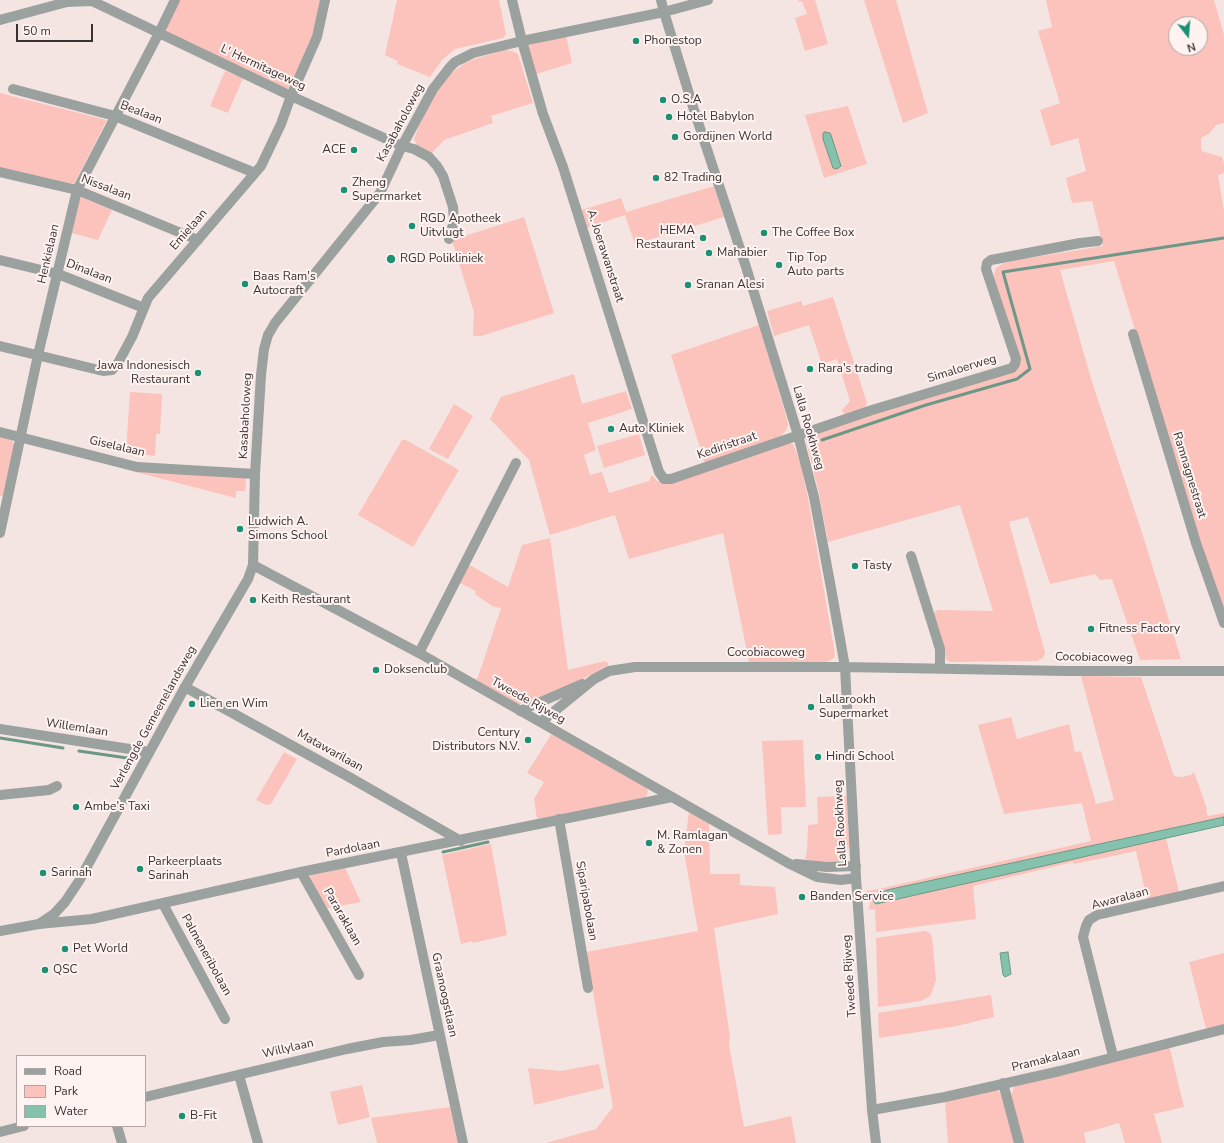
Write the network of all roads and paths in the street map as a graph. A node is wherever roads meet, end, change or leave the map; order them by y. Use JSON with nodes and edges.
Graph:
{"nodes":[{"id":1,"x":175,"y":0,"type":"edge"},
{"id":2,"x":325,"y":0,"type":"edge"},
{"id":3,"x":512,"y":0,"type":"edge"},
{"id":4,"x":661,"y":0,"type":"edge"},
{"id":5,"x":708,"y":0,"type":"edge"},
{"id":6,"x":67,"y":1,"type":"edge"},
{"id":7,"x":664,"y":12,"type":"junction"},
{"id":8,"x":0,"y":20,"type":"edge"},
{"id":9,"x":159,"y":33,"type":"junction"},
{"id":10,"x":522,"y":41,"type":"junction"},
{"id":11,"x":13,"y":89,"type":"dead end"},
{"id":12,"x":291,"y":96,"type":"junction"},
{"id":13,"x":115,"y":116,"type":"junction"},
{"id":14,"x":402,"y":146,"type":"junction"},
{"id":15,"x":0,"y":172,"type":"edge"},
{"id":16,"x":255,"y":173,"type":"junction"},
{"id":17,"x":77,"y":190,"type":"junction"},
{"id":18,"x":449,"y":239,"type":"dead end"},
{"id":19,"x":198,"y":240,"type":"junction"},
{"id":20,"x":1098,"y":241,"type":"dead end"},
{"id":21,"x":0,"y":260,"type":"edge"},
{"id":22,"x":58,"y":274,"type":"junction"},
{"id":23,"x":144,"y":308,"type":"junction"},
{"id":24,"x":1133,"y":334,"type":"dead end"},
{"id":25,"x":0,"y":346,"type":"edge"},
{"id":26,"x":38,"y":355,"type":"junction"},
{"id":27,"x":0,"y":432,"type":"edge"},
{"id":28,"x":798,"y":435,"type":"junction"},
{"id":29,"x":20,"y":437,"type":"junction"},
{"id":30,"x":516,"y":463,"type":"dead end"},
{"id":31,"x":256,"y":474,"type":"junction"},
{"id":32,"x":664,"y":479,"type":"joint"},
{"id":33,"x":0,"y":534,"type":"edge"},
{"id":34,"x":911,"y":556,"type":"dead end"},
{"id":35,"x":253,"y":565,"type":"junction"},
{"id":36,"x":1224,"y":623,"type":"edge"},
{"id":37,"x":419,"y":653,"type":"junction"},
{"id":38,"x":845,"y":666,"type":"junction"},
{"id":39,"x":940,"y":668,"type":"junction"},
{"id":40,"x":1224,"y":671,"type":"edge"},
{"id":41,"x":594,"y":679,"type":"junction"},
{"id":42,"x":185,"y":687,"type":"junction"},
{"id":43,"x":520,"y":711,"type":"junction"},
{"id":44,"x":541,"y":722,"type":"junction"},
{"id":45,"x":0,"y":729,"type":"edge"},
{"id":46,"x":149,"y":752,"type":"junction"},
{"id":47,"x":57,"y":786,"type":"dead end"},
{"id":48,"x":0,"y":795,"type":"edge"},
{"id":49,"x":672,"y":797,"type":"junction"},
{"id":50,"x":559,"y":819,"type":"junction"},
{"id":51,"x":461,"y":841,"type":"junction"},
{"id":52,"x":401,"y":853,"type":"junction"},
{"id":53,"x":788,"y":863,"type":"junction"},
{"id":54,"x":856,"y":866,"type":"junction"},
{"id":55,"x":301,"y":872,"type":"junction"},
{"id":56,"x":856,"y":878,"type":"junction"},
{"id":57,"x":1224,"y":886,"type":"edge"},
{"id":58,"x":163,"y":904,"type":"junction"},
{"id":59,"x":39,"y":924,"type":"junction"},
{"id":60,"x":0,"y":931,"type":"edge"},
{"id":61,"x":359,"y":975,"type":"dead end"},
{"id":62,"x":588,"y":988,"type":"dead end"},
{"id":63,"x":226,"y":1019,"type":"dead end"},
{"id":64,"x":1224,"y":1029,"type":"edge"},
{"id":65,"x":439,"y":1035,"type":"junction"},
{"id":66,"x":1113,"y":1056,"type":"junction"},
{"id":67,"x":239,"y":1074,"type":"junction"},
{"id":68,"x":1004,"y":1083,"type":"junction"},
{"id":69,"x":146,"y":1097,"type":"edge"},
{"id":70,"x":872,"y":1110,"type":"junction"},
{"id":71,"x":20,"y":1127,"type":"edge"},
{"id":72,"x":117,"y":1127,"type":"edge"},
{"id":73,"x":0,"y":1132,"type":"edge"},
{"id":74,"x":122,"y":1143,"type":"edge"},
{"id":75,"x":258,"y":1143,"type":"edge"},
{"id":76,"x":463,"y":1143,"type":"edge"},
{"id":77,"x":876,"y":1143,"type":"edge"},
{"id":78,"x":1020,"y":1143,"type":"edge"}],
"edges":[{"from":1,"to":9,"type":"street","name":"Henkielaan"},
{"from":2,"to":12,"type":"street","name":"Emielaan"},
{"from":3,"to":10,"type":"street","name":"A. Joerawanstraat"},
{"from":4,"to":7,"type":"street","name":"Lalla Rookhweg"},
{"from":5,"to":7,"type":"street","name":"Kasabaholoweg"},
{"from":6,"to":8,"type":"street","name":"L' Hermitageweg"},
{"from":6,"to":9,"type":"street","name":"L' Hermitageweg"},
{"from":7,"to":10,"type":"street","name":"Kasabaholoweg"},
{"from":7,"to":28,"type":"street","name":"Lalla Rookhweg"},
{"from":9,"to":12,"type":"street","name":"L' Hermitageweg"},
{"from":9,"to":13,"type":"street","name":"Henkielaan"},
{"from":10,"to":14,"type":"street","name":"Kasabaholoweg"},
{"from":10,"to":32,"type":"street","name":"A. Joerawanstraat"},
{"from":11,"to":13,"type":"street","name":"Bealaan"},
{"from":12,"to":14,"type":"street","name":"L' Hermitageweg"},
{"from":12,"to":16,"type":"street","name":"Emielaan"},
{"from":13,"to":16,"type":"street","name":"Bealaan"},
{"from":13,"to":17,"type":"street","name":"Henkielaan"},
{"from":14,"to":18,"type":"street","name":"L' Hermitageweg"},
{"from":14,"to":31,"type":"street","name":"Kasabaholoweg"},
{"from":15,"to":17,"type":"street","name":"Nissalaan"},
{"from":16,"to":19,"type":"street","name":"Emielaan"},
{"from":17,"to":19,"type":"street","name":"Nissalaan"},
{"from":17,"to":22,"type":"street","name":"Henkielaan"},
{"from":19,"to":23,"type":"street","name":"Emielaan"},
{"from":20,"to":28,"type":"street","name":"Simaloerweg"},
{"from":21,"to":22,"type":"street","name":"Dinalaan"},
{"from":22,"to":23,"type":"street","name":"Dinalaan"},
{"from":22,"to":26,"type":"street","name":"Henkielaan"},
{"from":23,"to":26,"type":"street","name":"Emielaan"},
{"from":24,"to":36,"type":"street","name":"Ramnagnestraat"},
{"from":25,"to":26,"type":"street","name":"Emielaan"},
{"from":26,"to":29,"type":"street","name":"Henkielaan"},
{"from":27,"to":29,"type":"street","name":"Giselalaan"},
{"from":28,"to":32,"type":"street","name":"Kediristraat"},
{"from":28,"to":38,"type":"street","name":"Lalla Rookhweg"},
{"from":29,"to":31,"type":"street","name":"Giselalaan"},
{"from":29,"to":33,"type":"street","name":"Henkielaan"},
{"from":30,"to":37,"type":"street"},
{"from":31,"to":35,"type":"street","name":"Kasabaholoweg"},
{"from":34,"to":39,"type":"street"},
{"from":35,"to":37,"type":"street","name":"Tweede Rijweg"},
{"from":35,"to":42,"type":"street","name":"Verlengde Gemeenelandsweg"},
{"from":37,"to":43,"type":"street","name":"Tweede Rijweg"},
{"from":38,"to":39,"type":"street","name":"Cocobiacoweg"},
{"from":38,"to":41,"type":"street","name":"Cocobiacoweg"},
{"from":38,"to":54,"type":"street","name":"Lalla Rookhweg"},
{"from":39,"to":40,"type":"street","name":"Cocobiacoweg"},
{"from":41,"to":43,"type":"street","name":"Cocobiacoweg"},
{"from":41,"to":44,"type":"street","name":"Cocobiacoweg"},
{"from":42,"to":46,"type":"street","name":"Verlengde Gemeenelandsweg"},
{"from":42,"to":51,"type":"street","name":"Matawarilaan"},
{"from":43,"to":44,"type":"street","name":"Tweede Rijweg"},
{"from":44,"to":49,"type":"street","name":"Tweede Rijweg"},
{"from":45,"to":46,"type":"street","name":"Willemlaan"},
{"from":46,"to":59,"type":"street","name":"Verlengde Gemeenelandsweg"},
{"from":47,"to":48,"type":"street"},
{"from":49,"to":50,"type":"street","name":"Pardolaan"},
{"from":49,"to":53,"type":"street","name":"Tweede Rijweg"},
{"from":50,"to":51,"type":"street","name":"Pardolaan"},
{"from":50,"to":62,"type":"street","name":"Siparipabolaan"},
{"from":51,"to":52,"type":"street","name":"Pardolaan"},
{"from":52,"to":55,"type":"street","name":"Pardolaan"},
{"from":52,"to":65,"type":"street","name":"Graanoogstlaan"},
{"from":53,"to":54,"type":"street","name":"Tweede Rijweg"},
{"from":53,"to":56,"type":"street","name":"Tweede Rijweg"},
{"from":54,"to":56,"type":"street","name":"Lalla Rookhweg"},
{"from":55,"to":58,"type":"street","name":"Pardolaan"},
{"from":55,"to":61,"type":"street","name":"Pararaklaan"},
{"from":56,"to":70,"type":"street","name":"Tweede Rijweg"},
{"from":57,"to":66,"type":"street","name":"Awaralaan"},
{"from":58,"to":59,"type":"street","name":"Pardolaan"},
{"from":58,"to":63,"type":"street","name":"Palmeneribolaan"},
{"from":59,"to":60,"type":"street","name":"Verlengde Gemeenelandsweg"},
{"from":64,"to":66,"type":"street","name":"Pramakalaan"},
{"from":65,"to":67,"type":"street","name":"Willylaan"},
{"from":65,"to":76,"type":"street","name":"Graanoogstlaan"},
{"from":66,"to":68,"type":"street","name":"Pramakalaan"},
{"from":67,"to":69,"type":"street","name":"Willylaan"},
{"from":67,"to":75,"type":"street"},
{"from":68,"to":70,"type":"street","name":"Pramakalaan"},
{"from":68,"to":78,"type":"street"},
{"from":70,"to":77,"type":"street","name":"Tweede Rijweg"},
{"from":71,"to":73,"type":"street"},
{"from":72,"to":74,"type":"street"}]}
